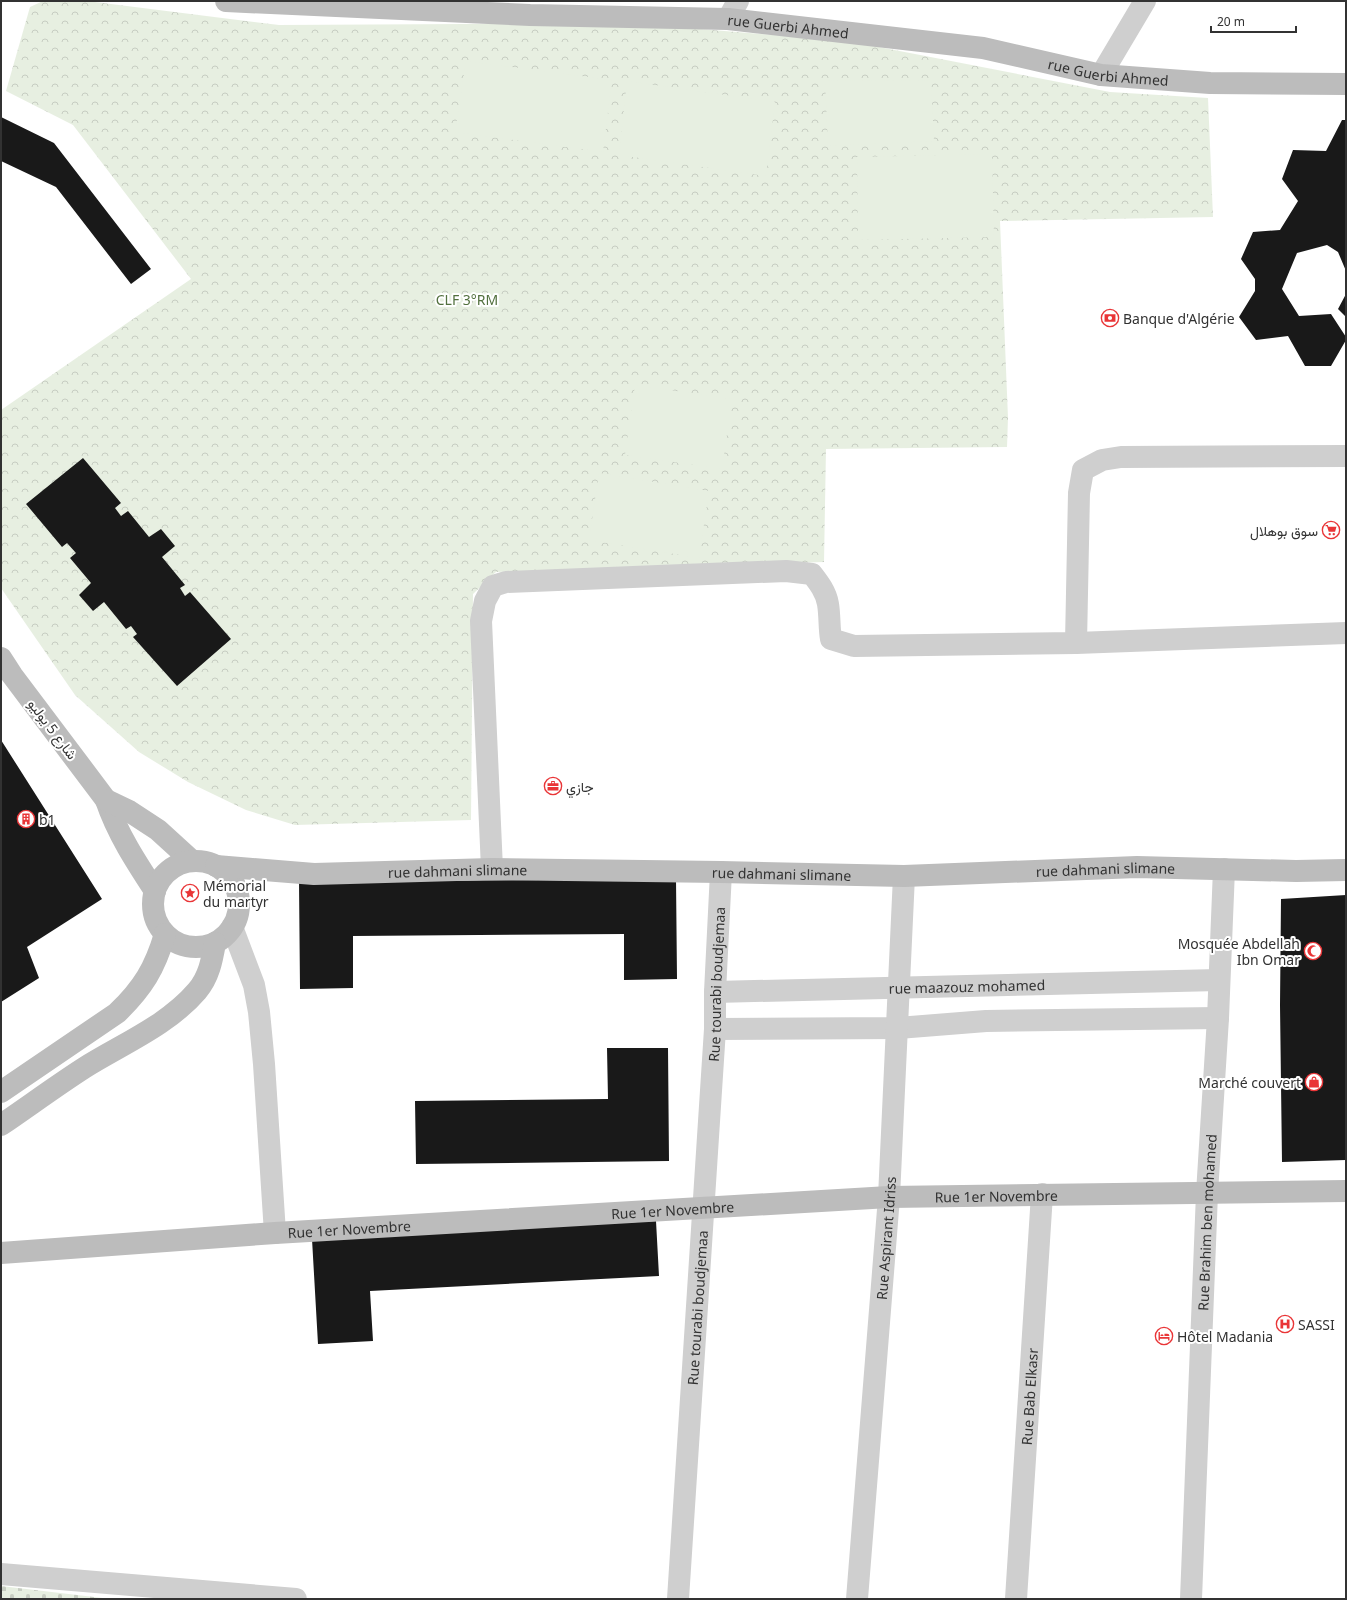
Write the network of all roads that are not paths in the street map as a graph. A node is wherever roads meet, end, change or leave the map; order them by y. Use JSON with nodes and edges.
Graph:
{"nodes":[{"id":1,"x":226,"y":1,"type":"edge"},
{"id":2,"x":1145,"y":1,"type":"edge"},
{"id":3,"x":530,"y":8,"type":"edge"},
{"id":4,"x":733,"y":10,"type":"edge"},
{"id":5,"x":1101,"y":75,"type":"junction"},
{"id":6,"x":1346,"y":84,"type":"edge"},
{"id":7,"x":1346,"y":456,"type":"edge"},
{"id":8,"x":1346,"y":633,"type":"edge"},
{"id":9,"x":1076,"y":643,"type":"junction"},
{"id":10,"x":1,"y":658,"type":"edge"},
{"id":11,"x":106,"y":800,"type":"junction"},
{"id":12,"x":192,"y":862,"type":"junction"},
{"id":13,"x":216,"y":866,"type":"junction"},
{"id":14,"x":492,"y":869,"type":"junction"},
{"id":15,"x":1224,"y":869,"type":"junction"},
{"id":16,"x":1346,"y":870,"type":"edge"},
{"id":17,"x":721,"y":872,"type":"junction"},
{"id":18,"x":904,"y":876,"type":"junction"},
{"id":19,"x":155,"y":891,"type":"junction"},
{"id":20,"x":232,"y":927,"type":"junction"},
{"id":21,"x":165,"y":934,"type":"junction"},
{"id":22,"x":215,"y":943,"type":"junction"},
{"id":23,"x":1219,"y":980,"type":"junction"},
{"id":24,"x":899,"y":988,"type":"junction"},
{"id":25,"x":715,"y":992,"type":"junction"},
{"id":26,"x":1218,"y":1018,"type":"junction"},
{"id":27,"x":898,"y":1028,"type":"junction"},
{"id":28,"x":715,"y":1029,"type":"junction"},
{"id":29,"x":1,"y":1092,"type":"edge"},
{"id":30,"x":1,"y":1125,"type":"edge"},
{"id":31,"x":1346,"y":1191,"type":"edge"},
{"id":32,"x":1207,"y":1192,"type":"junction"},
{"id":33,"x":1042,"y":1194,"type":"junction"},
{"id":34,"x":889,"y":1197,"type":"junction"},
{"id":35,"x":704,"y":1208,"type":"junction"},
{"id":36,"x":275,"y":1233,"type":"junction"},
{"id":37,"x":1,"y":1253,"type":"edge"},
{"id":38,"x":1,"y":1574,"type":"edge"},
{"id":39,"x":296,"y":1599,"type":"edge"},
{"id":40,"x":678,"y":1599,"type":"edge"},
{"id":41,"x":857,"y":1599,"type":"edge"},
{"id":42,"x":1016,"y":1599,"type":"edge"},
{"id":43,"x":1191,"y":1599,"type":"edge"}],
"edges":[{"from":1,"to":3,"type":"main road","name":"rue Guerbi Ahmed"},
{"from":2,"to":5,"type":"street"},
{"from":3,"to":4,"type":"main road","name":"rue Guerbi Ahmed"},
{"from":4,"to":5,"type":"main road","name":"rue Guerbi Ahmed"},
{"from":5,"to":6,"type":"main road","name":"rue Guerbi Ahmed"},
{"from":7,"to":9,"type":"street"},
{"from":8,"to":9,"type":"street"},
{"from":9,"to":14,"type":"street"},
{"from":10,"to":11,"type":"main road","name":"شارع 5 يوليو"},
{"from":11,"to":12,"type":"main road","name":"شارع 5 يوليو"},
{"from":11,"to":19,"type":"main road","name":"شارع 5 يوليو"},
{"from":12,"to":13,"type":"main road"},
{"from":12,"to":19,"type":"main road"},
{"from":13,"to":14,"type":"main road","name":"rue dahmani slimane"},
{"from":13,"to":20,"type":"main road"},
{"from":14,"to":17,"type":"main road","name":"rue dahmani slimane"},
{"from":15,"to":16,"type":"main road","name":"rue dahmani slimane"},
{"from":15,"to":18,"type":"main road","name":"rue dahmani slimane"},
{"from":15,"to":23,"type":"street","name":"Rue Brahim ben mohamed"},
{"from":17,"to":18,"type":"main road","name":"rue dahmani slimane"},
{"from":17,"to":25,"type":"street","name":"Rue tourabi boudjemaa"},
{"from":18,"to":24,"type":"street","name":"Rue Aspirant Idriss"},
{"from":19,"to":21,"type":"main road"},
{"from":20,"to":22,"type":"main road"},
{"from":20,"to":36,"type":"street"},
{"from":21,"to":22,"type":"main road"},
{"from":21,"to":29,"type":"main road"},
{"from":22,"to":30,"type":"main road"},
{"from":23,"to":24,"type":"street","name":"rue maazouz mohamed"},
{"from":23,"to":26,"type":"street","name":"Rue Brahim ben mohamed"},
{"from":24,"to":25,"type":"street","name":"rue maazouz mohamed"},
{"from":24,"to":27,"type":"street","name":"Rue Aspirant Idriss"},
{"from":25,"to":28,"type":"street","name":"Rue tourabi boudjemaa"},
{"from":26,"to":27,"type":"street"},
{"from":26,"to":32,"type":"street","name":"Rue Brahim ben mohamed"},
{"from":27,"to":28,"type":"street"},
{"from":27,"to":34,"type":"street","name":"Rue Aspirant Idriss"},
{"from":28,"to":35,"type":"street","name":"Rue tourabi boudjemaa"},
{"from":31,"to":32,"type":"main road","name":"Rue 1er Novembre"},
{"from":32,"to":33,"type":"main road","name":"Rue 1er Novembre"},
{"from":32,"to":43,"type":"street","name":"Rue Brahim ben mohamed"},
{"from":33,"to":34,"type":"main road","name":"Rue 1er Novembre"},
{"from":33,"to":42,"type":"street","name":"Rue Bab Elkasr"},
{"from":34,"to":35,"type":"main road","name":"Rue 1er Novembre"},
{"from":34,"to":41,"type":"street","name":"Rue Aspirant Idriss"},
{"from":35,"to":36,"type":"main road","name":"Rue 1er Novembre"},
{"from":35,"to":40,"type":"street","name":"Rue tourabi boudjemaa"},
{"from":36,"to":37,"type":"main road","name":"Rue 1er Novembre"},
{"from":38,"to":39,"type":"street"}]}
